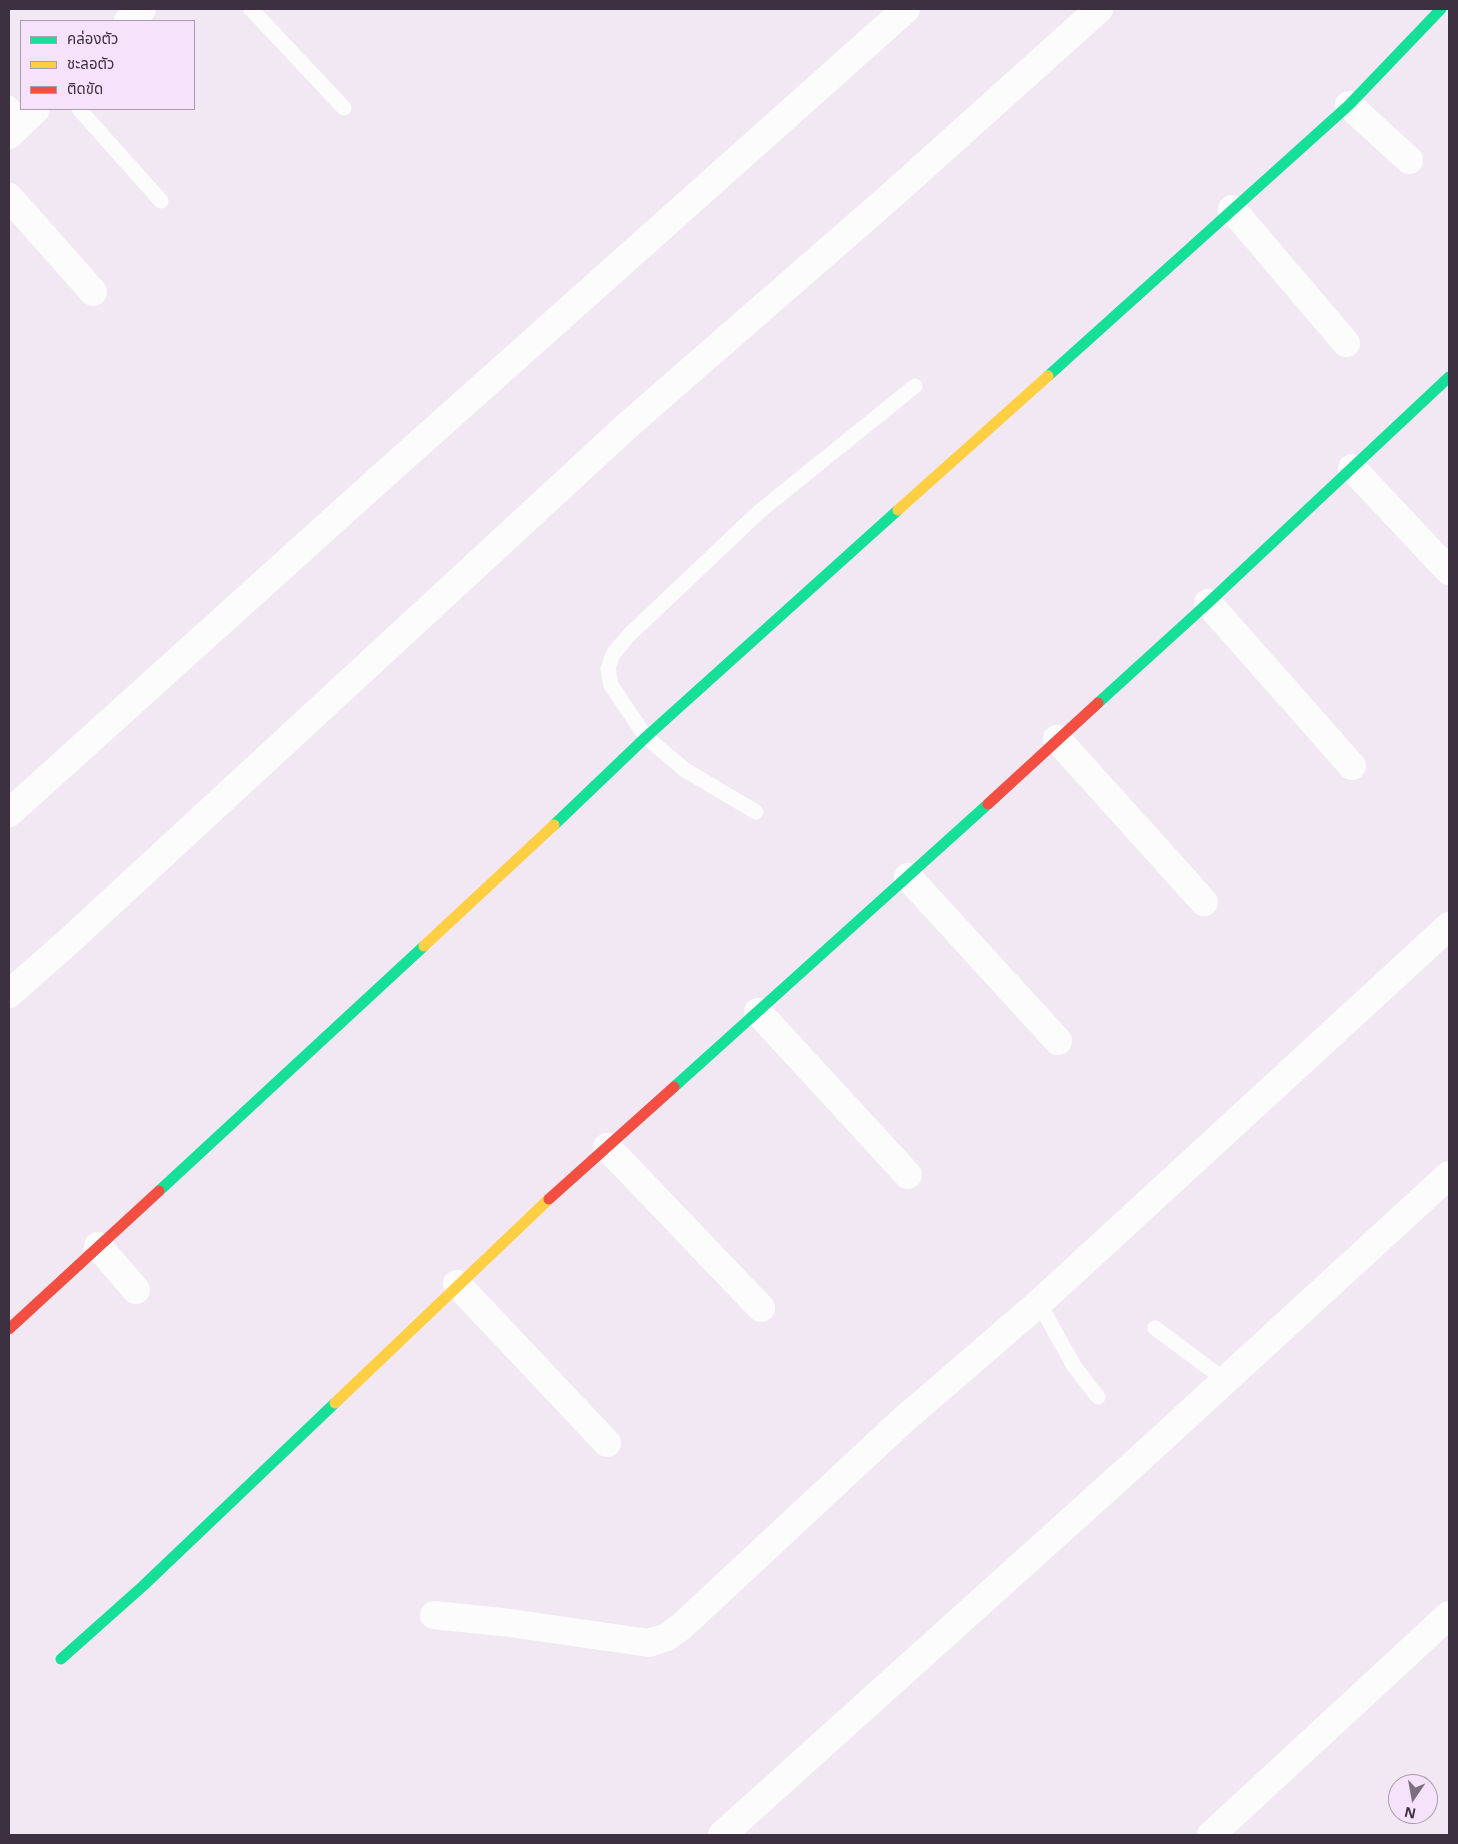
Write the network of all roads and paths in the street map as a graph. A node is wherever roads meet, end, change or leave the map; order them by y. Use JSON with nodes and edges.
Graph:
{"nodes":[{"id":1,"x":117,"y":9,"type":"edge"},
{"id":2,"x":142,"y":9,"type":"edge"},
{"id":3,"x":251,"y":9,"type":"edge"},
{"id":4,"x":906,"y":9,"type":"edge"},
{"id":5,"x":1099,"y":9,"type":"edge"},
{"id":6,"x":1441,"y":9,"type":"edge"},
{"id":7,"x":127,"y":20,"type":"edge"},
{"id":8,"x":129,"y":20,"type":"edge"},
{"id":9,"x":1348,"y":105,"type":"junction"},
{"id":10,"x":344,"y":108,"type":"dead end"},
{"id":11,"x":80,"y":110,"type":"edge"},
{"id":12,"x":1409,"y":160,"type":"dead end"},
{"id":13,"x":9,"y":197,"type":"edge"},
{"id":14,"x":161,"y":201,"type":"dead end"},
{"id":15,"x":1232,"y":209,"type":"junction"},
{"id":16,"x":93,"y":292,"type":"dead end"},
{"id":17,"x":1346,"y":343,"type":"dead end"},
{"id":18,"x":1449,"y":377,"type":"edge"},
{"id":19,"x":915,"y":386,"type":"dead end"},
{"id":20,"x":1352,"y":468,"type":"junction"},
{"id":21,"x":1449,"y":571,"type":"edge"},
{"id":22,"x":1208,"y":603,"type":"junction"},
{"id":23,"x":646,"y":738,"type":"junction"},
{"id":24,"x":1058,"y":740,"type":"junction"},
{"id":25,"x":1352,"y":766,"type":"dead end"},
{"id":26,"x":756,"y":812,"type":"dead end"},
{"id":27,"x":9,"y":813,"type":"edge"},
{"id":28,"x":908,"y":877,"type":"junction"},
{"id":29,"x":1204,"y":902,"type":"dead end"},
{"id":30,"x":1449,"y":926,"type":"edge"},
{"id":31,"x":9,"y":994,"type":"edge"},
{"id":32,"x":758,"y":1012,"type":"junction"},
{"id":33,"x":1058,"y":1041,"type":"dead end"},
{"id":34,"x":607,"y":1147,"type":"junction"},
{"id":35,"x":908,"y":1175,"type":"dead end"},
{"id":36,"x":1449,"y":1175,"type":"edge"},
{"id":37,"x":98,"y":1246,"type":"junction"},
{"id":38,"x":457,"y":1284,"type":"junction"},
{"id":39,"x":136,"y":1290,"type":"dead end"},
{"id":40,"x":1039,"y":1303,"type":"junction"},
{"id":41,"x":761,"y":1308,"type":"dead end"},
{"id":42,"x":1155,"y":1328,"type":"dead end"},
{"id":43,"x":9,"y":1329,"type":"edge"},
{"id":44,"x":1225,"y":1380,"type":"junction"},
{"id":45,"x":1098,"y":1397,"type":"dead end"},
{"id":46,"x":607,"y":1443,"type":"dead end"},
{"id":47,"x":434,"y":1615,"type":"dead end"},
{"id":48,"x":1449,"y":1616,"type":"edge"},
{"id":49,"x":61,"y":1659,"type":"dead end"},
{"id":50,"x":722,"y":1835,"type":"edge"},
{"id":51,"x":1211,"y":1835,"type":"edge"}],
"edges":[{"from":1,"to":7,"type":"lane"},
{"from":2,"to":8,"type":"street"},
{"from":3,"to":10,"type":"lane"},
{"from":4,"to":27,"type":"street"},
{"from":5,"to":31,"type":"street"},
{"from":6,"to":9,"type":"street"},
{"from":9,"to":12,"type":"street"},
{"from":9,"to":15,"type":"street"},
{"from":11,"to":14,"type":"lane"},
{"from":13,"to":16,"type":"street"},
{"from":15,"to":17,"type":"street"},
{"from":15,"to":23,"type":"street"},
{"from":18,"to":20,"type":"street"},
{"from":19,"to":23,"type":"lane"},
{"from":20,"to":21,"type":"street"},
{"from":20,"to":22,"type":"street"},
{"from":22,"to":24,"type":"street"},
{"from":22,"to":25,"type":"street"},
{"from":23,"to":26,"type":"lane"},
{"from":23,"to":37,"type":"street"},
{"from":24,"to":28,"type":"street"},
{"from":24,"to":29,"type":"street"},
{"from":28,"to":32,"type":"street"},
{"from":28,"to":33,"type":"street"},
{"from":30,"to":40,"type":"street"},
{"from":32,"to":34,"type":"street"},
{"from":32,"to":35,"type":"street"},
{"from":34,"to":38,"type":"street"},
{"from":34,"to":41,"type":"street"},
{"from":36,"to":44,"type":"street"},
{"from":37,"to":39,"type":"street"},
{"from":37,"to":43,"type":"street"},
{"from":38,"to":46,"type":"street"},
{"from":38,"to":49,"type":"street"},
{"from":40,"to":45,"type":"lane"},
{"from":40,"to":47,"type":"street"},
{"from":42,"to":44,"type":"lane"},
{"from":44,"to":50,"type":"street"},
{"from":48,"to":51,"type":"street"}]}
